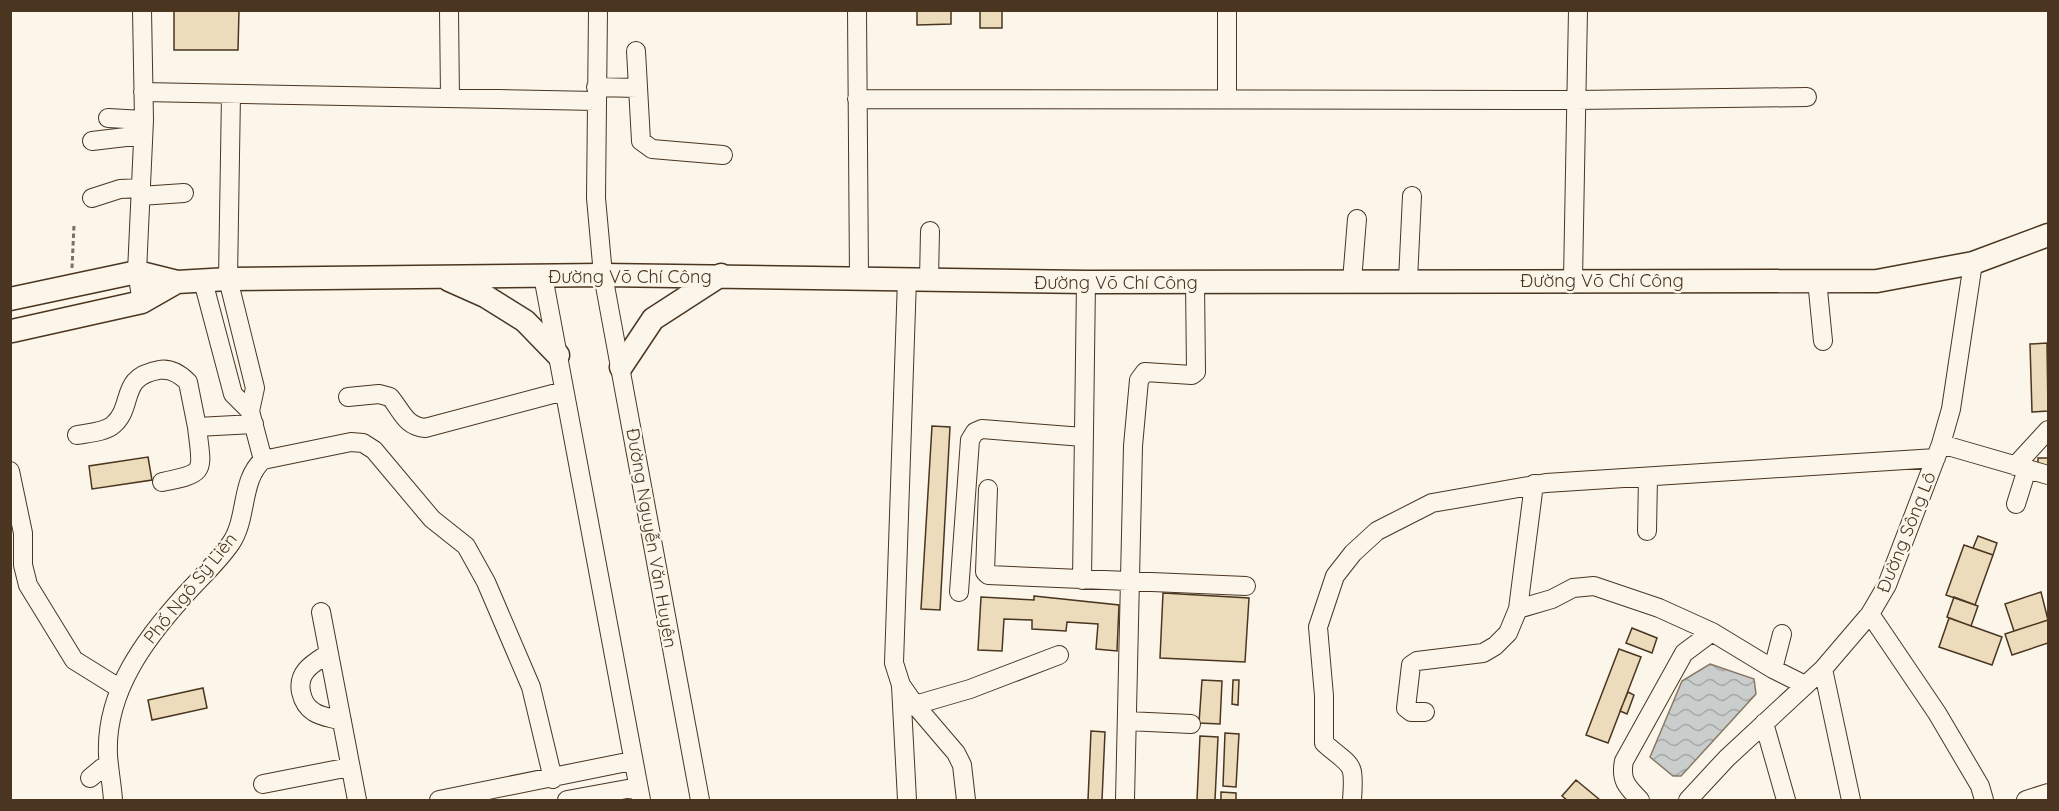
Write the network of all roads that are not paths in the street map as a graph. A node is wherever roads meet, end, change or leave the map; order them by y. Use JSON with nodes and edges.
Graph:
{"nodes":[{"id":1,"x":142,"y":10,"type":"edge"},
{"id":2,"x":449,"y":10,"type":"edge"},
{"id":3,"x":598,"y":10,"type":"edge"},
{"id":4,"x":858,"y":10,"type":"edge"},
{"id":5,"x":1227,"y":10,"type":"edge"},
{"id":6,"x":1578,"y":10,"type":"edge"},
{"id":7,"x":636,"y":51,"type":"dead end"},
{"id":8,"x":637,"y":88,"type":"junction"},
{"id":9,"x":142,"y":92,"type":"junction"},
{"id":10,"x":231,"y":94,"type":"junction"},
{"id":11,"x":596,"y":94,"type":"junction"},
{"id":12,"x":1807,"y":97,"type":"dead end"},
{"id":13,"x":450,"y":98,"type":"junction"},
{"id":14,"x":857,"y":99,"type":"junction"},
{"id":15,"x":1227,"y":99,"type":"junction"},
{"id":16,"x":1576,"y":100,"type":"junction"},
{"id":17,"x":108,"y":118,"type":"dead end"},
{"id":18,"x":144,"y":128,"type":"junction"},
{"id":19,"x":92,"y":141,"type":"dead end"},
{"id":20,"x":723,"y":155,"type":"dead end"},
{"id":21,"x":141,"y":192,"type":"junction"},
{"id":22,"x":184,"y":193,"type":"dead end"},
{"id":23,"x":1412,"y":196,"type":"dead end"},
{"id":24,"x":92,"y":198,"type":"dead end"},
{"id":25,"x":1357,"y":219,"type":"dead end"},
{"id":26,"x":930,"y":231,"type":"dead end"},
{"id":27,"x":2049,"y":235,"type":"edge"},
{"id":28,"x":1973,"y":263,"type":"junction"},
{"id":29,"x":137,"y":272,"type":"junction"},
{"id":30,"x":603,"y":275,"type":"junction"},
{"id":31,"x":721,"y":275,"type":"junction"},
{"id":32,"x":439,"y":276,"type":"junction"},
{"id":33,"x":543,"y":276,"type":"junction"},
{"id":34,"x":228,"y":279,"type":"junction"},
{"id":35,"x":859,"y":279,"type":"junction"},
{"id":36,"x":1573,"y":279,"type":"junction"},
{"id":37,"x":918,"y":280,"type":"junction"},
{"id":38,"x":1408,"y":280,"type":"junction"},
{"id":39,"x":1817,"y":280,"type":"junction"},
{"id":40,"x":203,"y":281,"type":"junction"},
{"id":41,"x":1352,"y":281,"type":"junction"},
{"id":42,"x":177,"y":282,"type":"junction"},
{"id":43,"x":1086,"y":282,"type":"junction"},
{"id":44,"x":1195,"y":282,"type":"junction"},
{"id":45,"x":10,"y":299,"type":"edge"},
{"id":46,"x":142,"y":302,"type":"junction"},
{"id":47,"x":10,"y":304,"type":"edge"},
{"id":48,"x":11,"y":332,"type":"edge"},
{"id":49,"x":1824,"y":341,"type":"dead end"},
{"id":50,"x":558,"y":355,"type":"junction"},
{"id":51,"x":621,"y":367,"type":"junction"},
{"id":52,"x":564,"y":391,"type":"junction"},
{"id":53,"x":348,"y":397,"type":"dead end"},
{"id":54,"x":252,"y":418,"type":"junction"},
{"id":55,"x":197,"y":427,"type":"junction"},
{"id":56,"x":2049,"y":430,"type":"edge"},
{"id":57,"x":77,"y":435,"type":"dead end"},
{"id":58,"x":1083,"y":437,"type":"junction"},
{"id":59,"x":1938,"y":451,"type":"junction"},
{"id":60,"x":263,"y":460,"type":"junction"},
{"id":61,"x":2021,"y":468,"type":"junction"},
{"id":62,"x":10,"y":471,"type":"edge"},
{"id":63,"x":2049,"y":475,"type":"edge"},
{"id":64,"x":1648,"y":477,"type":"junction"},
{"id":65,"x":162,"y":482,"type":"dead end"},
{"id":66,"x":1534,"y":484,"type":"junction"},
{"id":67,"x":988,"y":489,"type":"dead end"},
{"id":68,"x":2016,"y":504,"type":"dead end"},
{"id":69,"x":1647,"y":531,"type":"dead end"},
{"id":70,"x":1082,"y":580,"type":"junction"},
{"id":71,"x":1130,"y":583,"type":"junction"},
{"id":72,"x":1246,"y":586,"type":"dead end"},
{"id":73,"x":958,"y":592,"type":"dead end"},
{"id":74,"x":1518,"y":609,"type":"junction"},
{"id":75,"x":321,"y":612,"type":"dead end"},
{"id":76,"x":1870,"y":614,"type":"junction"},
{"id":77,"x":1713,"y":632,"type":"junction"},
{"id":78,"x":1782,"y":634,"type":"dead end"},
{"id":79,"x":1502,"y":640,"type":"junction"},
{"id":80,"x":1474,"y":642,"type":"dead end"},
{"id":81,"x":329,"y":653,"type":"junction"},
{"id":82,"x":1059,"y":655,"type":"dead end"},
{"id":83,"x":1773,"y":669,"type":"junction"},
{"id":84,"x":1823,"y":669,"type":"junction"},
{"id":85,"x":901,"y":685,"type":"junction"},
{"id":86,"x":1805,"y":685,"type":"junction"},
{"id":87,"x":119,"y":688,"type":"junction"},
{"id":88,"x":915,"y":705,"type":"junction"},
{"id":89,"x":1425,"y":712,"type":"dead end"},
{"id":90,"x":342,"y":721,"type":"junction"},
{"id":91,"x":1127,"y":721,"type":"junction"},
{"id":92,"x":1764,"y":723,"type":"junction"},
{"id":93,"x":1191,"y":724,"type":"dead end"},
{"id":94,"x":632,"y":761,"type":"junction"},
{"id":95,"x":109,"y":766,"type":"junction"},
{"id":96,"x":350,"y":767,"type":"junction"},
{"id":97,"x":90,"y":778,"type":"dead end"},
{"id":98,"x":553,"y":779,"type":"junction"},
{"id":99,"x":263,"y":784,"type":"dead end"},
{"id":100,"x":2049,"y":793,"type":"edge"},
{"id":101,"x":640,"y":794,"type":"edge"},
{"id":102,"x":113,"y":801,"type":"edge"},
{"id":103,"x":357,"y":801,"type":"edge"},
{"id":104,"x":440,"y":801,"type":"edge"},
{"id":105,"x":567,"y":801,"type":"edge"},
{"id":106,"x":700,"y":801,"type":"edge"},
{"id":107,"x":907,"y":801,"type":"edge"},
{"id":108,"x":966,"y":801,"type":"edge"},
{"id":109,"x":1125,"y":801,"type":"edge"},
{"id":110,"x":1352,"y":801,"type":"edge"},
{"id":111,"x":1640,"y":801,"type":"edge"},
{"id":112,"x":1688,"y":801,"type":"edge"},
{"id":113,"x":1786,"y":801,"type":"edge"},
{"id":114,"x":1851,"y":801,"type":"edge"},
{"id":115,"x":1984,"y":801,"type":"edge"},
{"id":116,"x":2026,"y":801,"type":"edge"}],
"edges":[{"from":1,"to":9,"type":"street"},
{"from":2,"to":13,"type":"street"},
{"from":3,"to":11,"type":"street","name":"Đường Nguyễn Văn Huyên"},
{"from":4,"to":14,"type":"street"},
{"from":5,"to":15,"type":"street"},
{"from":6,"to":16,"type":"street"},
{"from":7,"to":8,"type":"street"},
{"from":8,"to":11,"type":"street"},
{"from":8,"to":20,"type":"street"},
{"from":9,"to":10,"type":"street"},
{"from":9,"to":18,"type":"street"},
{"from":10,"to":13,"type":"street"},
{"from":10,"to":34,"type":"street"},
{"from":11,"to":13,"type":"street"},
{"from":11,"to":30,"type":"street","name":"Đường Nguyễn Văn Huyên"},
{"from":12,"to":16,"type":"street"},
{"from":14,"to":15,"type":"street"},
{"from":14,"to":35,"type":"street"},
{"from":15,"to":16,"type":"street"},
{"from":16,"to":36,"type":"street"},
{"from":17,"to":18,"type":"street"},
{"from":18,"to":19,"type":"street"},
{"from":18,"to":21,"type":"street"},
{"from":21,"to":22,"type":"street"},
{"from":21,"to":24,"type":"street"},
{"from":21,"to":29,"type":"street"},
{"from":23,"to":38,"type":"street"},
{"from":25,"to":41,"type":"street"},
{"from":26,"to":37,"type":"street"},
{"from":27,"to":28,"type":"main road","name":"Đường Võ Chí Công"},
{"from":28,"to":39,"type":"main road","name":"Đường Võ Chí Công"},
{"from":28,"to":59,"type":"street","name":"Đường Sông Lô"},
{"from":29,"to":42,"type":"main road","name":"Đường Võ Chí Công"},
{"from":29,"to":45,"type":"main road","name":"Đường Võ Chí Công"},
{"from":29,"to":46,"type":"street"},
{"from":30,"to":31,"type":"main road","name":"Đường Võ Chí Công"},
{"from":30,"to":33,"type":"main road","name":"Đường Võ Chí Công"},
{"from":30,"to":51,"type":"street","name":"Đường Nguyễn Văn Huyên"},
{"from":31,"to":35,"type":"main road","name":"Đường Võ Chí Công"},
{"from":31,"to":51,"type":"main road"},
{"from":32,"to":33,"type":"main road","name":"Đường Võ Chí Công"},
{"from":32,"to":34,"type":"main road","name":"Đường Võ Chí Công"},
{"from":32,"to":50,"type":"main road"},
{"from":33,"to":50,"type":"street"},
{"from":34,"to":40,"type":"main road","name":"Đường Võ Chí Công"},
{"from":34,"to":54,"type":"street"},
{"from":35,"to":37,"type":"main road","name":"Đường Võ Chí Công"},
{"from":36,"to":38,"type":"main road","name":"Đường Võ Chí Công"},
{"from":36,"to":39,"type":"main road","name":"Đường Võ Chí Công"},
{"from":37,"to":43,"type":"main road","name":"Đường Võ Chí Công"},
{"from":37,"to":85,"type":"street"},
{"from":38,"to":41,"type":"main road","name":"Đường Võ Chí Công"},
{"from":39,"to":49,"type":"street"},
{"from":40,"to":42,"type":"main road","name":"Đường Võ Chí Công"},
{"from":40,"to":54,"type":"street"},
{"from":41,"to":44,"type":"main road","name":"Đường Võ Chí Công"},
{"from":42,"to":46,"type":"main road","name":"Đường Võ Chí Công"},
{"from":43,"to":44,"type":"main road","name":"Đường Võ Chí Công"},
{"from":43,"to":58,"type":"street"},
{"from":44,"to":71,"type":"street"},
{"from":46,"to":48,"type":"main road","name":"Đường Võ Chí Công"},
{"from":47,"to":48,"type":"main road"},
{"from":50,"to":52,"type":"street"},
{"from":51,"to":106,"type":"street","name":"Đường Nguyễn Văn Huyên"},
{"from":52,"to":53,"type":"street"},
{"from":52,"to":94,"type":"street"},
{"from":54,"to":55,"type":"street"},
{"from":54,"to":60,"type":"street"},
{"from":55,"to":57,"type":"street"},
{"from":55,"to":65,"type":"street"},
{"from":56,"to":61,"type":"street"},
{"from":58,"to":70,"type":"street"},
{"from":58,"to":73,"type":"street"},
{"from":59,"to":61,"type":"street"},
{"from":59,"to":64,"type":"street"},
{"from":59,"to":76,"type":"street","name":"Đường Sông Lô"},
{"from":60,"to":87,"type":"street","name":"Phố Ngô Sỹ Liên"},
{"from":60,"to":98,"type":"street"},
{"from":61,"to":63,"type":"street"},
{"from":61,"to":68,"type":"street"},
{"from":62,"to":87,"type":"street"},
{"from":64,"to":66,"type":"street"},
{"from":64,"to":69,"type":"street"},
{"from":66,"to":74,"type":"street"},
{"from":66,"to":110,"type":"street"},
{"from":67,"to":70,"type":"street"},
{"from":70,"to":71,"type":"street"},
{"from":71,"to":72,"type":"street"},
{"from":71,"to":91,"type":"street"},
{"from":74,"to":77,"type":"street"},
{"from":74,"to":79,"type":"street"},
{"from":75,"to":81,"type":"street"},
{"from":76,"to":84,"type":"street","name":"Đường Sông Lô"},
{"from":76,"to":115,"type":"street"},
{"from":77,"to":83,"type":"street"},
{"from":77,"to":111,"type":"street"},
{"from":78,"to":83,"type":"street"},
{"from":79,"to":80,"type":"street"},
{"from":79,"to":89,"type":"street"},
{"from":81,"to":90,"type":"street"},
{"from":81,"to":90,"type":"street"},
{"from":82,"to":88,"type":"street"},
{"from":83,"to":86,"type":"street"},
{"from":84,"to":86,"type":"street","name":"Đường Sông Lô"},
{"from":84,"to":114,"type":"street"},
{"from":85,"to":88,"type":"street"},
{"from":85,"to":107,"type":"street"},
{"from":86,"to":92,"type":"street","name":"Đường Sông Lô"},
{"from":87,"to":95,"type":"street","name":"Phố Ngô Sỹ Liên"},
{"from":88,"to":108,"type":"street"},
{"from":90,"to":96,"type":"street"},
{"from":91,"to":93,"type":"street"},
{"from":91,"to":109,"type":"street"},
{"from":92,"to":112,"type":"street","name":"Đường Sông Lô"},
{"from":92,"to":113,"type":"street"},
{"from":94,"to":98,"type":"street"},
{"from":94,"to":101,"type":"street"},
{"from":95,"to":97,"type":"street"},
{"from":95,"to":102,"type":"street","name":"Phố Ngô Sỹ Liên"},
{"from":96,"to":99,"type":"street"},
{"from":96,"to":103,"type":"street"},
{"from":98,"to":104,"type":"street"},
{"from":100,"to":116,"type":"street"},
{"from":101,"to":105,"type":"street"}]}
